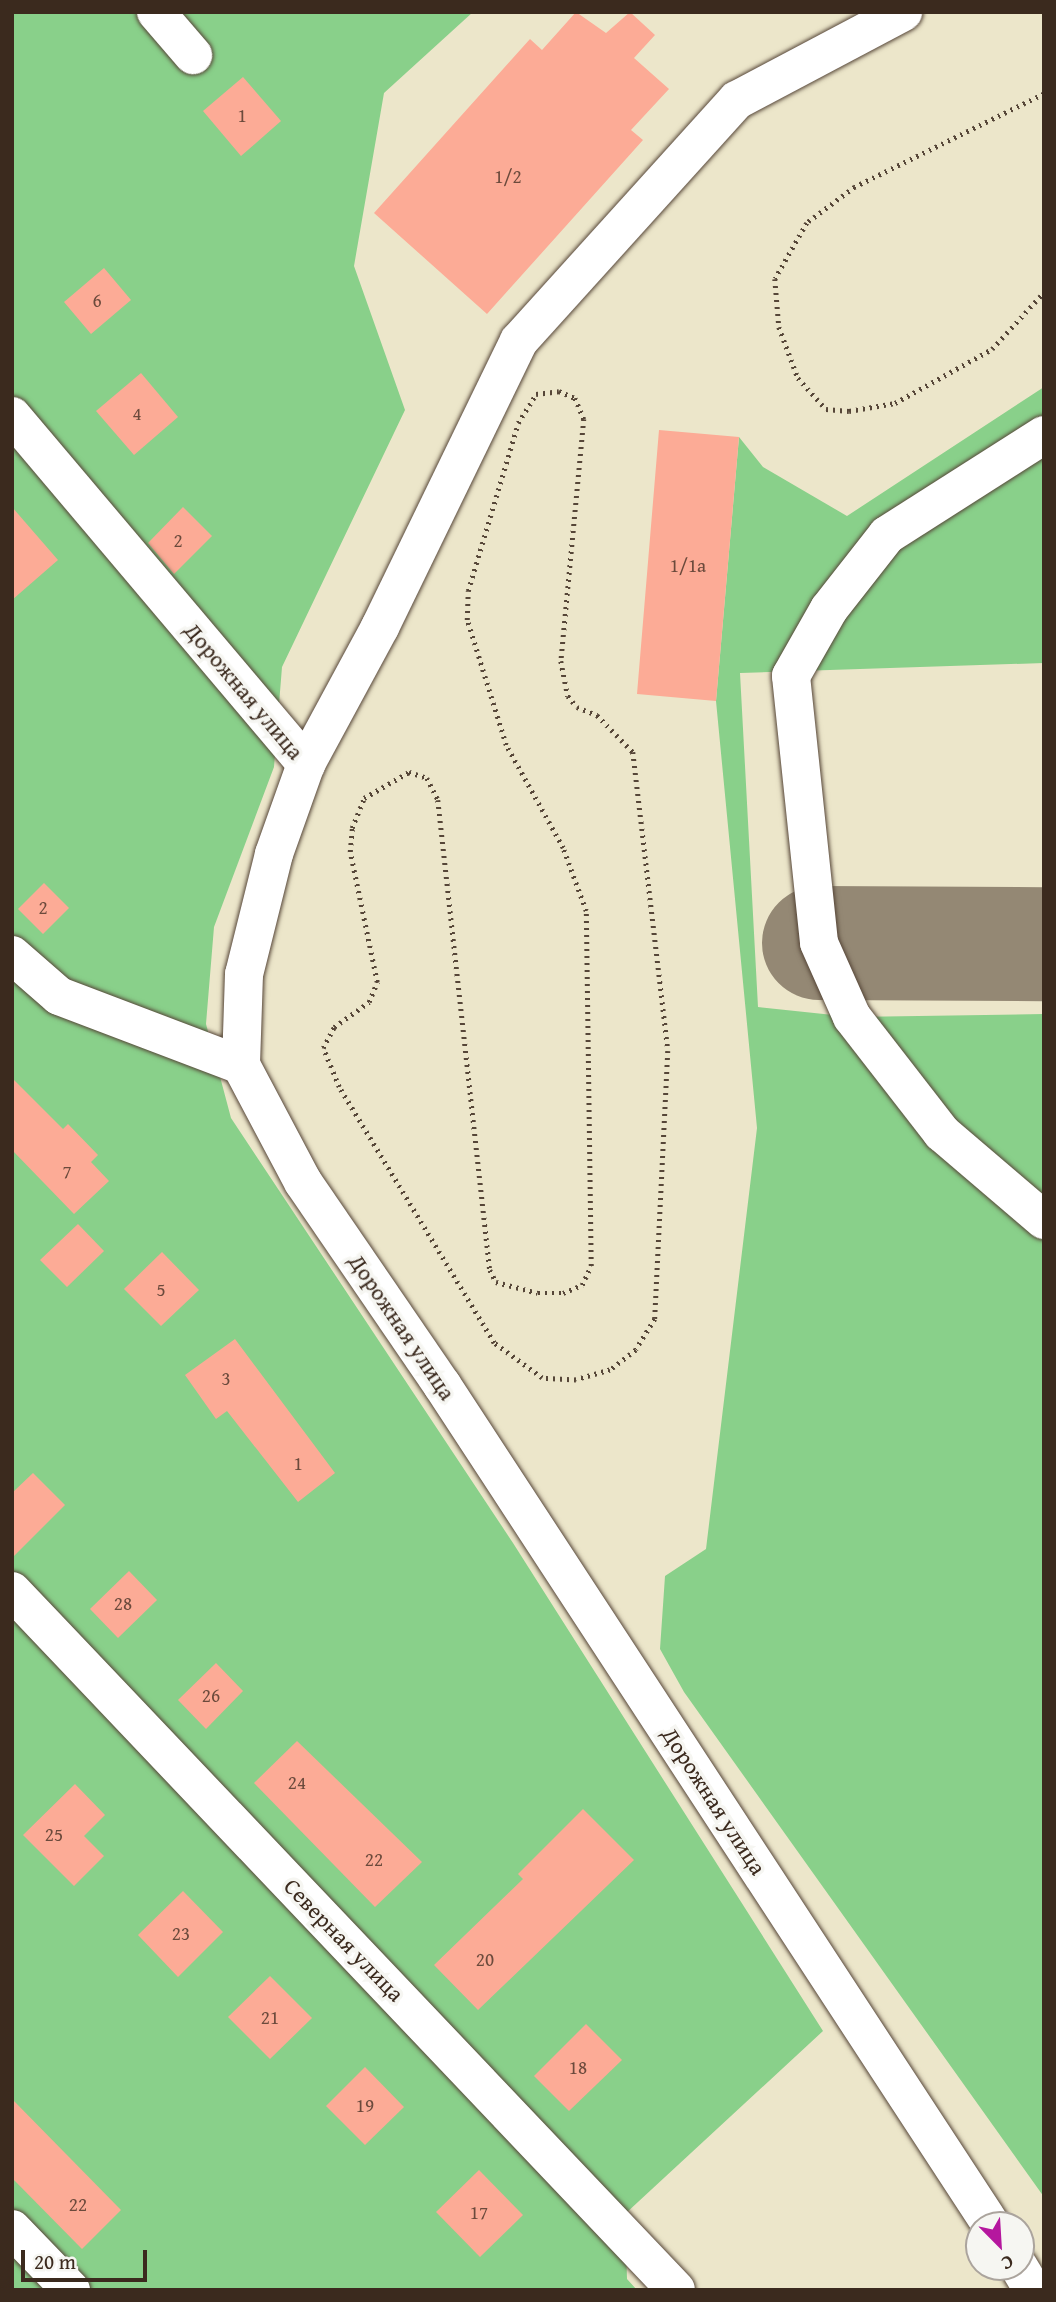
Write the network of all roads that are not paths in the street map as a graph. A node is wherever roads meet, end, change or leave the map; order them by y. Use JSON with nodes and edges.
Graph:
{"nodes":[{"id":1,"x":156,"y":12,"type":"edge"},
{"id":2,"x":903,"y":12,"type":"edge"},
{"id":3,"x":193,"y":55,"type":"dead end"},
{"id":4,"x":12,"y":416,"type":"edge"},
{"id":5,"x":1044,"y":435,"type":"edge"},
{"id":6,"x":306,"y":764,"type":"junction"},
{"id":7,"x":12,"y":955,"type":"edge"},
{"id":8,"x":241,"y":1065,"type":"junction"},
{"id":9,"x":1044,"y":1220,"type":"edge"},
{"id":10,"x":12,"y":1591,"type":"edge"},
{"id":11,"x":982,"y":2211,"type":"edge"},
{"id":12,"x":12,"y":2229,"type":"edge"},
{"id":13,"x":71,"y":2290,"type":"edge"},
{"id":14,"x":676,"y":2290,"type":"edge"}],
"edges":[{"from":1,"to":3,"type":"street"},
{"from":2,"to":6,"type":"street"},
{"from":4,"to":6,"type":"street","name":"Дорожная улица"},
{"from":5,"to":9,"type":"street"},
{"from":6,"to":8,"type":"street","name":"Дорожная улица"},
{"from":7,"to":8,"type":"street"},
{"from":8,"to":11,"type":"street","name":"Дорожная улица"},
{"from":10,"to":14,"type":"street","name":"Северная улица"},
{"from":12,"to":13,"type":"street"}]}
